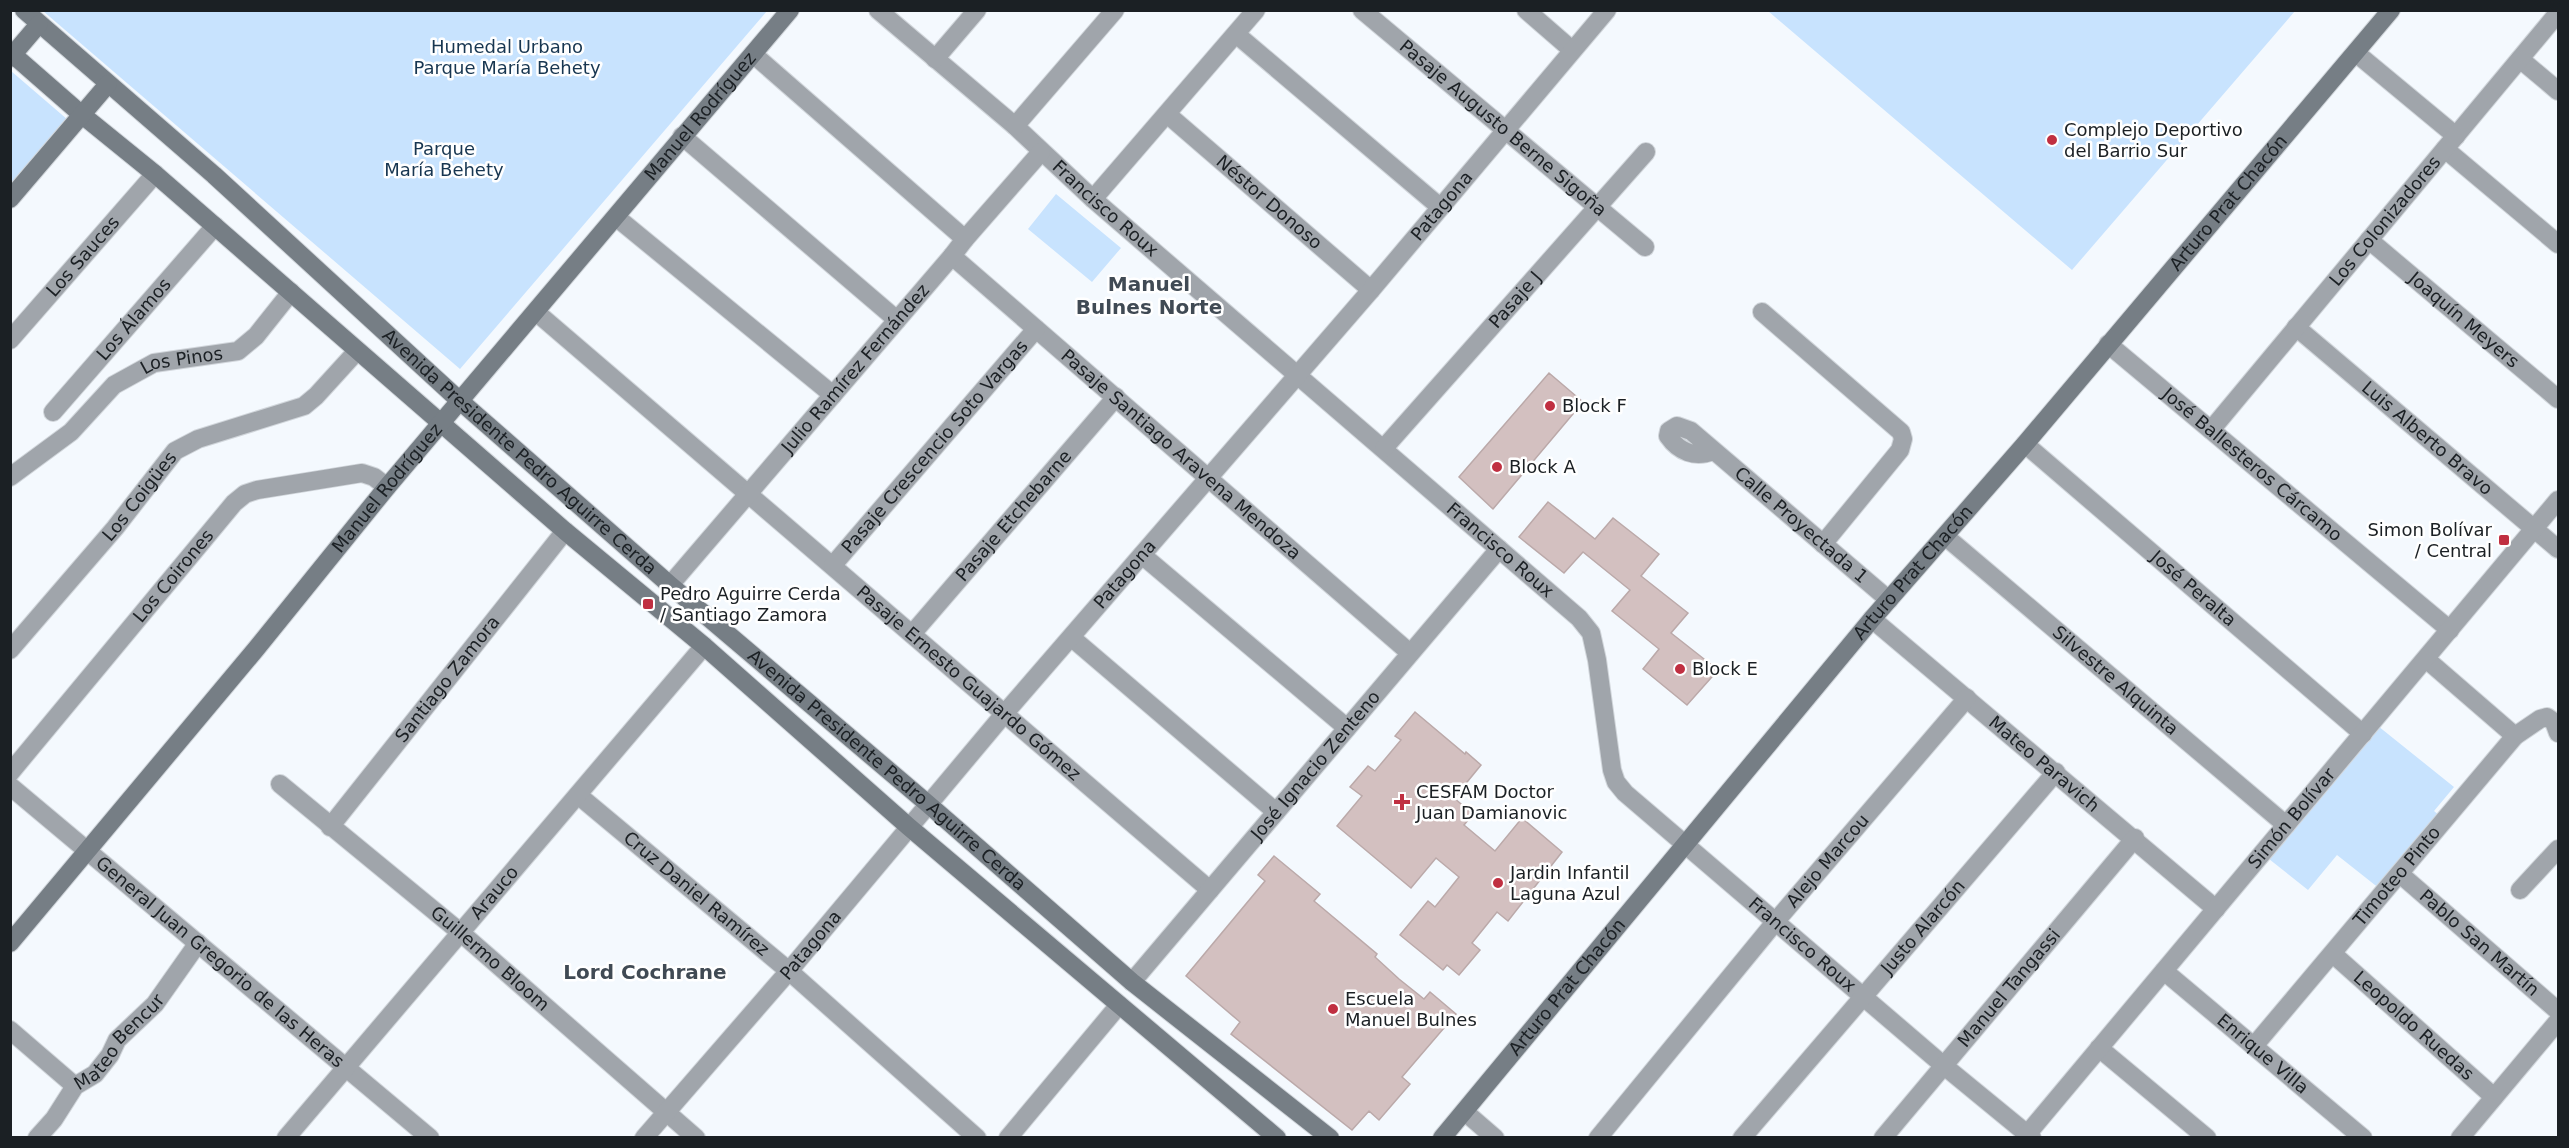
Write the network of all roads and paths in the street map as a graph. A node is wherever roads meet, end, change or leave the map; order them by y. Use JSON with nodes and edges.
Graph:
{"nodes":[{"id":1,"x":24,"y":10,"type":"edge"},
{"id":2,"x":790,"y":10,"type":"edge"},
{"id":3,"x":878,"y":10,"type":"edge"},
{"id":4,"x":977,"y":10,"type":"edge"},
{"id":5,"x":1115,"y":10,"type":"edge"},
{"id":6,"x":1257,"y":10,"type":"edge"},
{"id":7,"x":1362,"y":10,"type":"edge"},
{"id":8,"x":1526,"y":10,"type":"edge"},
{"id":9,"x":1607,"y":10,"type":"edge"},
{"id":10,"x":2391,"y":10,"type":"edge"},
{"id":11,"x":2559,"y":14,"type":"edge"},
{"id":12,"x":39,"y":24,"type":"junction"},
{"id":13,"x":1236,"y":34,"type":"junction"},
{"id":14,"x":1572,"y":50,"type":"junction"},
{"id":15,"x":2355,"y":53,"type":"junction"},
{"id":16,"x":753,"y":54,"type":"junction"},
{"id":17,"x":12,"y":55,"type":"edge"},
{"id":18,"x":935,"y":59,"type":"junction"},
{"id":19,"x":2520,"y":59,"type":"junction"},
{"id":20,"x":108,"y":84,"type":"junction"},
{"id":21,"x":2559,"y":91,"type":"edge"},
{"id":22,"x":81,"y":114,"type":"junction"},
{"id":23,"x":1167,"y":114,"type":"junction"},
{"id":24,"x":1015,"y":126,"type":"junction"},
{"id":25,"x":1504,"y":129,"type":"junction"},
{"id":26,"x":682,"y":136,"type":"junction"},
{"id":27,"x":2451,"y":143,"type":"junction"},
{"id":28,"x":1041,"y":152,"type":"junction"},
{"id":29,"x":1646,"y":152,"type":"dead end"},
{"id":30,"x":155,"y":174,"type":"junction"},
{"id":31,"x":10,"y":199,"type":"edge"},
{"id":32,"x":1093,"y":199,"type":"junction"},
{"id":33,"x":1440,"y":207,"type":"junction"},
{"id":34,"x":1598,"y":208,"type":"junction"},
{"id":35,"x":616,"y":217,"type":"junction"},
{"id":36,"x":215,"y":226,"type":"junction"},
{"id":37,"x":965,"y":239,"type":"junction"},
{"id":38,"x":2369,"y":240,"type":"junction"},
{"id":39,"x":2559,"y":244,"type":"edge"},
{"id":40,"x":1646,"y":247,"type":"dead end"},
{"id":41,"x":952,"y":256,"type":"junction"},
{"id":42,"x":1371,"y":290,"type":"junction"},
{"id":43,"x":291,"y":292,"type":"junction"},
{"id":44,"x":536,"y":312,"type":"junction"},
{"id":45,"x":1762,"y":312,"type":"dead end"},
{"id":46,"x":897,"y":320,"type":"junction"},
{"id":47,"x":2296,"y":327,"type":"junction"},
{"id":48,"x":1036,"y":329,"type":"junction"},
{"id":49,"x":10,"y":340,"type":"edge"},
{"id":50,"x":2108,"y":344,"type":"junction"},
{"id":51,"x":357,"y":351,"type":"junction"},
{"id":52,"x":1296,"y":375,"type":"junction"},
{"id":53,"x":833,"y":395,"type":"junction"},
{"id":54,"x":1116,"y":397,"type":"junction"},
{"id":55,"x":2559,"y":399,"type":"edge"},
{"id":56,"x":460,"y":401,"type":"junction"},
{"id":57,"x":53,"y":412,"type":"dead end"},
{"id":58,"x":441,"y":423,"type":"junction"},
{"id":59,"x":2211,"y":430,"type":"junction"},
{"id":60,"x":2025,"y":444,"type":"junction"},
{"id":61,"x":1384,"y":448,"type":"junction"},
{"id":62,"x":1713,"y":451,"type":"dead end"},
{"id":63,"x":10,"y":477,"type":"edge"},
{"id":64,"x":1208,"y":477,"type":"junction"},
{"id":65,"x":387,"y":487,"type":"junction"},
{"id":66,"x":748,"y":494,"type":"junction"},
{"id":67,"x":2559,"y":500,"type":"edge"},
{"id":68,"x":2535,"y":529,"type":"junction"},
{"id":69,"x":565,"y":531,"type":"junction"},
{"id":70,"x":1946,"y":537,"type":"junction"},
{"id":71,"x":1823,"y":544,"type":"junction"},
{"id":72,"x":1499,"y":549,"type":"junction"},
{"id":73,"x":2559,"y":549,"type":"edge"},
{"id":74,"x":1142,"y":555,"type":"junction"},
{"id":75,"x":832,"y":566,"type":"junction"},
{"id":76,"x":670,"y":585,"type":"junction"},
{"id":77,"x":1890,"y":600,"type":"junction"},
{"id":78,"x":1872,"y":620,"type":"junction"},
{"id":79,"x":2450,"y":630,"type":"junction"},
{"id":80,"x":912,"y":634,"type":"junction"},
{"id":81,"x":1072,"y":638,"type":"junction"},
{"id":82,"x":704,"y":646,"type":"junction"},
{"id":83,"x":10,"y":650,"type":"edge"},
{"id":84,"x":1410,"y":653,"type":"junction"},
{"id":85,"x":2426,"y":659,"type":"junction"},
{"id":86,"x":1967,"y":698,"type":"junction"},
{"id":87,"x":1005,"y":713,"type":"junction"},
{"id":88,"x":1347,"y":728,"type":"junction"},
{"id":89,"x":2559,"y":733,"type":"edge"},
{"id":90,"x":2363,"y":734,"type":"junction"},
{"id":91,"x":2515,"y":736,"type":"junction"},
{"id":92,"x":2056,"y":772,"type":"junction"},
{"id":93,"x":10,"y":773,"type":"edge"},
{"id":94,"x":280,"y":784,"type":"dead end"},
{"id":95,"x":10,"y":786,"type":"edge"},
{"id":96,"x":578,"y":795,"type":"junction"},
{"id":97,"x":928,"y":804,"type":"junction"},
{"id":98,"x":1276,"y":812,"type":"junction"},
{"id":99,"x":2286,"y":825,"type":"junction"},
{"id":100,"x":330,"y":827,"type":"junction"},
{"id":101,"x":909,"y":827,"type":"junction"},
{"id":102,"x":2135,"y":838,"type":"junction"},
{"id":103,"x":1686,"y":844,"type":"junction"},
{"id":104,"x":2559,"y":849,"type":"edge"},
{"id":105,"x":89,"y":851,"type":"junction"},
{"id":106,"x":2400,"y":874,"type":"junction"},
{"id":107,"x":1210,"y":890,"type":"junction"},
{"id":108,"x":2520,"y":890,"type":"dead end"},
{"id":109,"x":2216,"y":909,"type":"junction"},
{"id":110,"x":1776,"y":921,"type":"junction"},
{"id":111,"x":460,"y":932,"type":"junction"},
{"id":112,"x":10,"y":943,"type":"edge"},
{"id":113,"x":198,"y":943,"type":"junction"},
{"id":114,"x":2332,"y":954,"type":"junction"},
{"id":115,"x":789,"y":971,"type":"junction"},
{"id":116,"x":2164,"y":971,"type":"junction"},
{"id":117,"x":1132,"y":982,"type":"junction"},
{"id":118,"x":1863,"y":996,"type":"junction"},
{"id":119,"x":1119,"y":1005,"type":"junction"},
{"id":120,"x":2559,"y":1011,"type":"edge"},
{"id":121,"x":2559,"y":1021,"type":"edge"},
{"id":122,"x":10,"y":1030,"type":"edge"},
{"id":123,"x":2254,"y":1046,"type":"junction"},
{"id":124,"x":2100,"y":1048,"type":"junction"},
{"id":125,"x":1943,"y":1065,"type":"junction"},
{"id":126,"x":346,"y":1067,"type":"junction"},
{"id":127,"x":75,"y":1086,"type":"junction"},
{"id":128,"x":2494,"y":1097,"type":"junction"},
{"id":129,"x":666,"y":1112,"type":"junction"},
{"id":130,"x":1465,"y":1112,"type":"junction"},
{"id":131,"x":38,"y":1136,"type":"edge"},
{"id":132,"x":2028,"y":1136,"type":"edge"},
{"id":133,"x":286,"y":1137,"type":"edge"},
{"id":134,"x":430,"y":1137,"type":"edge"},
{"id":135,"x":645,"y":1137,"type":"edge"},
{"id":136,"x":696,"y":1137,"type":"edge"},
{"id":137,"x":977,"y":1137,"type":"edge"},
{"id":138,"x":1008,"y":1137,"type":"edge"},
{"id":139,"x":1277,"y":1137,"type":"edge"},
{"id":140,"x":1330,"y":1137,"type":"edge"},
{"id":141,"x":1442,"y":1137,"type":"edge"},
{"id":142,"x":1495,"y":1137,"type":"edge"},
{"id":143,"x":1598,"y":1137,"type":"edge"},
{"id":144,"x":1742,"y":1137,"type":"edge"},
{"id":145,"x":1883,"y":1137,"type":"edge"},
{"id":146,"x":2207,"y":1137,"type":"edge"},
{"id":147,"x":2363,"y":1137,"type":"edge"},
{"id":148,"x":2460,"y":1137,"type":"edge"}],
"edges":[{"from":1,"to":12,"type":"main road","name":"Avenida Presidente Pedro Aguirre Cerda"},
{"from":2,"to":16,"type":"main road","name":"Manuel Rodríguez"},
{"from":3,"to":18,"type":"street","name":"Francisco Roux"},
{"from":4,"to":18,"type":"street"},
{"from":5,"to":24,"type":"street"},
{"from":6,"to":13,"type":"street"},
{"from":7,"to":25,"type":"street","name":"Pasaje Augusto Berne Sigoña"},
{"from":8,"to":14,"type":"street"},
{"from":9,"to":14,"type":"street","name":"Patagona"},
{"from":10,"to":15,"type":"main road","name":"Arturo Prat Chacón"},
{"from":11,"to":19,"type":"street","name":"Los Colonizadores"},
{"from":12,"to":17,"type":"main road"},
{"from":12,"to":20,"type":"main road","name":"Avenida Presidente Pedro Aguirre Cerda"},
{"from":13,"to":23,"type":"street"},
{"from":13,"to":33,"type":"street"},
{"from":14,"to":25,"type":"street","name":"Patagona"},
{"from":15,"to":27,"type":"street"},
{"from":15,"to":50,"type":"main road","name":"Arturo Prat Chacón"},
{"from":16,"to":26,"type":"main road","name":"Manuel Rodríguez"},
{"from":16,"to":37,"type":"street"},
{"from":17,"to":22,"type":"main road","name":"Avenida Presidente Pedro Aguirre Cerda"},
{"from":18,"to":24,"type":"street","name":"Francisco Roux"},
{"from":19,"to":21,"type":"street"},
{"from":19,"to":27,"type":"street","name":"Los Colonizadores"},
{"from":20,"to":22,"type":"main road"},
{"from":20,"to":56,"type":"main road","name":"Avenida Presidente Pedro Aguirre Cerda"},
{"from":22,"to":30,"type":"main road","name":"Avenida Presidente Pedro Aguirre Cerda"},
{"from":22,"to":31,"type":"main road"},
{"from":23,"to":32,"type":"street"},
{"from":23,"to":42,"type":"street","name":"Néstor Donoso"},
{"from":24,"to":28,"type":"street","name":"Francisco Roux"},
{"from":25,"to":33,"type":"street","name":"Patagona"},
{"from":25,"to":34,"type":"street","name":"Pasaje Augusto Berne Sigoña"},
{"from":26,"to":35,"type":"main road","name":"Manuel Rodríguez"},
{"from":26,"to":46,"type":"street"},
{"from":27,"to":38,"type":"street","name":"Los Colonizadores"},
{"from":27,"to":39,"type":"street"},
{"from":28,"to":32,"type":"street","name":"Francisco Roux"},
{"from":28,"to":37,"type":"street","name":"Julio Ramírez Fernández"},
{"from":29,"to":34,"type":"street","name":"Pasaje J"},
{"from":30,"to":36,"type":"main road","name":"Avenida Presidente Pedro Aguirre Cerda"},
{"from":30,"to":49,"type":"street","name":"Los Sauces"},
{"from":32,"to":52,"type":"street","name":"Francisco Roux"},
{"from":33,"to":42,"type":"street","name":"Patagona"},
{"from":34,"to":40,"type":"street","name":"Pasaje Augusto Berne Sigoña"},
{"from":34,"to":61,"type":"street","name":"Pasaje J"},
{"from":35,"to":44,"type":"main road","name":"Manuel Rodríguez"},
{"from":35,"to":53,"type":"street"},
{"from":36,"to":43,"type":"main road","name":"Avenida Presidente Pedro Aguirre Cerda"},
{"from":36,"to":57,"type":"street","name":"Los Álamos"},
{"from":37,"to":41,"type":"street","name":"Julio Ramírez Fernández"},
{"from":38,"to":47,"type":"street","name":"Los Colonizadores"},
{"from":38,"to":55,"type":"street","name":"Joaquín Meyers"},
{"from":41,"to":46,"type":"street","name":"Julio Ramírez Fernández"},
{"from":41,"to":48,"type":"street","name":"Pasaje Santiago Aravena Mendoza"},
{"from":42,"to":52,"type":"street","name":"Patagona"},
{"from":43,"to":51,"type":"main road","name":"Avenida Presidente Pedro Aguirre Cerda"},
{"from":43,"to":63,"type":"street","name":"Los Pinos"},
{"from":44,"to":56,"type":"main road","name":"Manuel Rodríguez"},
{"from":44,"to":66,"type":"street","name":"Pasaje Ernesto Guajardo Gómez"},
{"from":45,"to":71,"type":"street"},
{"from":46,"to":53,"type":"street","name":"Julio Ramírez Fernández"},
{"from":47,"to":59,"type":"street","name":"Los Colonizadores"},
{"from":47,"to":68,"type":"street","name":"Luis Alberto Bravo"},
{"from":48,"to":54,"type":"street","name":"Pasaje Santiago Aravena Mendoza"},
{"from":48,"to":75,"type":"street","name":"Pasaje Crescencio Soto Vargas"},
{"from":50,"to":59,"type":"street","name":"José Ballesteros Cárcamo"},
{"from":50,"to":60,"type":"main road","name":"Arturo Prat Chacón"},
{"from":51,"to":58,"type":"main road","name":"Avenida Presidente Pedro Aguirre Cerda"},
{"from":51,"to":83,"type":"street","name":"Los Coigües"},
{"from":52,"to":61,"type":"street","name":"Francisco Roux"},
{"from":52,"to":64,"type":"street","name":"Patagona"},
{"from":53,"to":66,"type":"street","name":"Julio Ramírez Fernández"},
{"from":54,"to":64,"type":"street","name":"Pasaje Santiago Aravena Mendoza"},
{"from":54,"to":80,"type":"street","name":"Pasaje Etchebarne"},
{"from":56,"to":58,"type":"main road","name":"Manuel Rodríguez"},
{"from":56,"to":76,"type":"main road","name":"Avenida Presidente Pedro Aguirre Cerda"},
{"from":58,"to":65,"type":"main road","name":"Manuel Rodríguez"},
{"from":58,"to":69,"type":"main road","name":"Avenida Presidente Pedro Aguirre Cerda"},
{"from":59,"to":79,"type":"street","name":"José Ballesteros Cárcamo"},
{"from":60,"to":70,"type":"main road","name":"Arturo Prat Chacón"},
{"from":60,"to":90,"type":"street","name":"José Peralta"},
{"from":61,"to":72,"type":"street","name":"Francisco Roux"},
{"from":62,"to":71,"type":"street","name":"Calle Proyectada 1"},
{"from":64,"to":74,"type":"street","name":"Patagona"},
{"from":64,"to":84,"type":"street","name":"Pasaje Santiago Aravena Mendoza"},
{"from":65,"to":93,"type":"street","name":"Los Coirones"},
{"from":65,"to":105,"type":"main road","name":"Manuel Rodríguez"},
{"from":66,"to":75,"type":"street","name":"Pasaje Ernesto Guajardo Gómez"},
{"from":66,"to":76,"type":"street","name":"Julio Ramírez Fernández"},
{"from":67,"to":68,"type":"street","name":"Simón Bolívar"},
{"from":68,"to":73,"type":"street","name":"Luis Alberto Bravo"},
{"from":68,"to":79,"type":"street","name":"Simón Bolívar"},
{"from":69,"to":82,"type":"main road","name":"Avenida Presidente Pedro Aguirre Cerda"},
{"from":69,"to":100,"type":"street","name":"Santiago Zamora"},
{"from":70,"to":77,"type":"main road","name":"Arturo Prat Chacón"},
{"from":70,"to":99,"type":"street","name":"Silvestre Alquinta"},
{"from":71,"to":77,"type":"street","name":"Calle Proyectada 1"},
{"from":72,"to":84,"type":"street","name":"José Ignacio Zenteno"},
{"from":72,"to":103,"type":"street","name":"Francisco Roux"},
{"from":74,"to":81,"type":"street","name":"Patagona"},
{"from":74,"to":88,"type":"street"},
{"from":75,"to":80,"type":"street","name":"Pasaje Ernesto Guajardo Gómez"},
{"from":76,"to":97,"type":"main road","name":"Avenida Presidente Pedro Aguirre Cerda"},
{"from":77,"to":78,"type":"main road","name":"Arturo Prat Chacón"},
{"from":78,"to":86,"type":"street","name":"Mateo Paravich"},
{"from":78,"to":103,"type":"main road","name":"Arturo Prat Chacón"},
{"from":79,"to":85,"type":"street","name":"Simón Bolívar"},
{"from":80,"to":87,"type":"street","name":"Pasaje Ernesto Guajardo Gómez"},
{"from":81,"to":87,"type":"street","name":"Patagona"},
{"from":81,"to":98,"type":"street"},
{"from":82,"to":96,"type":"street","name":"Arauco"},
{"from":82,"to":101,"type":"main road","name":"Avenida Presidente Pedro Aguirre Cerda"},
{"from":84,"to":88,"type":"street","name":"José Ignacio Zenteno"},
{"from":85,"to":90,"type":"street","name":"Simón Bolívar"},
{"from":85,"to":91,"type":"street"},
{"from":86,"to":92,"type":"street","name":"Mateo Paravich"},
{"from":86,"to":110,"type":"street","name":"Alejo Marcou"},
{"from":87,"to":97,"type":"street","name":"Patagona"},
{"from":87,"to":107,"type":"street","name":"Pasaje Ernesto Guajardo Gómez"},
{"from":88,"to":98,"type":"street","name":"José Ignacio Zenteno"},
{"from":89,"to":91,"type":"street","name":"Timoteo Pinto"},
{"from":90,"to":99,"type":"street","name":"Simón Bolívar"},
{"from":91,"to":106,"type":"street","name":"Timoteo Pinto"},
{"from":92,"to":102,"type":"street","name":"Mateo Paravich"},
{"from":92,"to":118,"type":"street","name":"Justo Alarcón"},
{"from":94,"to":100,"type":"street","name":"Guillermo Bloom"},
{"from":95,"to":105,"type":"street","name":"General Juan Gregorio de las Heras"},
{"from":96,"to":111,"type":"street","name":"Arauco"},
{"from":96,"to":115,"type":"street","name":"Cruz Daniel Ramírez"},
{"from":97,"to":101,"type":"street","name":"Patagona"},
{"from":97,"to":117,"type":"main road","name":"Avenida Presidente Pedro Aguirre Cerda"},
{"from":98,"to":107,"type":"street","name":"José Ignacio Zenteno"},
{"from":99,"to":109,"type":"street","name":"Simón Bolívar"},
{"from":100,"to":111,"type":"street","name":"Guillermo Bloom"},
{"from":101,"to":115,"type":"street","name":"Patagona"},
{"from":101,"to":119,"type":"main road","name":"Avenida Presidente Pedro Aguirre Cerda"},
{"from":102,"to":109,"type":"street","name":"Mateo Paravich"},
{"from":102,"to":125,"type":"street","name":"Manuel Tangassi"},
{"from":103,"to":110,"type":"street","name":"Francisco Roux"},
{"from":103,"to":130,"type":"main road","name":"Arturo Prat Chacón"},
{"from":104,"to":108,"type":"street"},
{"from":105,"to":112,"type":"main road","name":"Manuel Rodríguez"},
{"from":105,"to":113,"type":"street","name":"General Juan Gregorio de las Heras"},
{"from":106,"to":114,"type":"street","name":"Timoteo Pinto"},
{"from":106,"to":120,"type":"street","name":"Pablo San Martín"},
{"from":107,"to":117,"type":"street","name":"José Ignacio Zenteno"},
{"from":109,"to":116,"type":"street","name":"Simón Bolívar"},
{"from":110,"to":118,"type":"street","name":"Francisco Roux"},
{"from":110,"to":143,"type":"street","name":"Alejo Marcou"},
{"from":111,"to":126,"type":"street","name":"Arauco"},
{"from":111,"to":129,"type":"street","name":"Guillermo Bloom"},
{"from":113,"to":126,"type":"street","name":"General Juan Gregorio de las Heras"},
{"from":113,"to":127,"type":"street","name":"Mateo Bencur"},
{"from":114,"to":123,"type":"street","name":"Timoteo Pinto"},
{"from":114,"to":128,"type":"street","name":"Leopoldo Ruedas"},
{"from":115,"to":129,"type":"street","name":"Patagona"},
{"from":115,"to":137,"type":"street","name":"Cruz Daniel Ramírez"},
{"from":116,"to":123,"type":"street","name":"Enrique Villa"},
{"from":116,"to":124,"type":"street","name":"Simón Bolívar"},
{"from":117,"to":119,"type":"main road"},
{"from":117,"to":140,"type":"main road","name":"Avenida Presidente Pedro Aguirre Cerda"},
{"from":118,"to":125,"type":"street","name":"Francisco Roux"},
{"from":118,"to":144,"type":"street","name":"Justo Alarcón"},
{"from":119,"to":138,"type":"street"},
{"from":119,"to":139,"type":"main road","name":"Avenida Presidente Pedro Aguirre Cerda"},
{"from":121,"to":128,"type":"street"},
{"from":122,"to":127,"type":"street"},
{"from":123,"to":147,"type":"street","name":"Enrique Villa"},
{"from":124,"to":132,"type":"street","name":"Simón Bolívar"},
{"from":124,"to":146,"type":"street"},
{"from":125,"to":132,"type":"street","name":"Francisco Roux"},
{"from":125,"to":145,"type":"street","name":"Manuel Tangassi"},
{"from":126,"to":133,"type":"street","name":"Arauco"},
{"from":126,"to":134,"type":"street","name":"General Juan Gregorio de las Heras"},
{"from":127,"to":131,"type":"street","name":"Mateo Bencur"},
{"from":128,"to":148,"type":"street"},
{"from":129,"to":135,"type":"street","name":"Patagona"},
{"from":129,"to":136,"type":"street","name":"Guillermo Bloom"},
{"from":130,"to":141,"type":"main road","name":"Arturo Prat Chacón"},
{"from":130,"to":142,"type":"street"}]}
